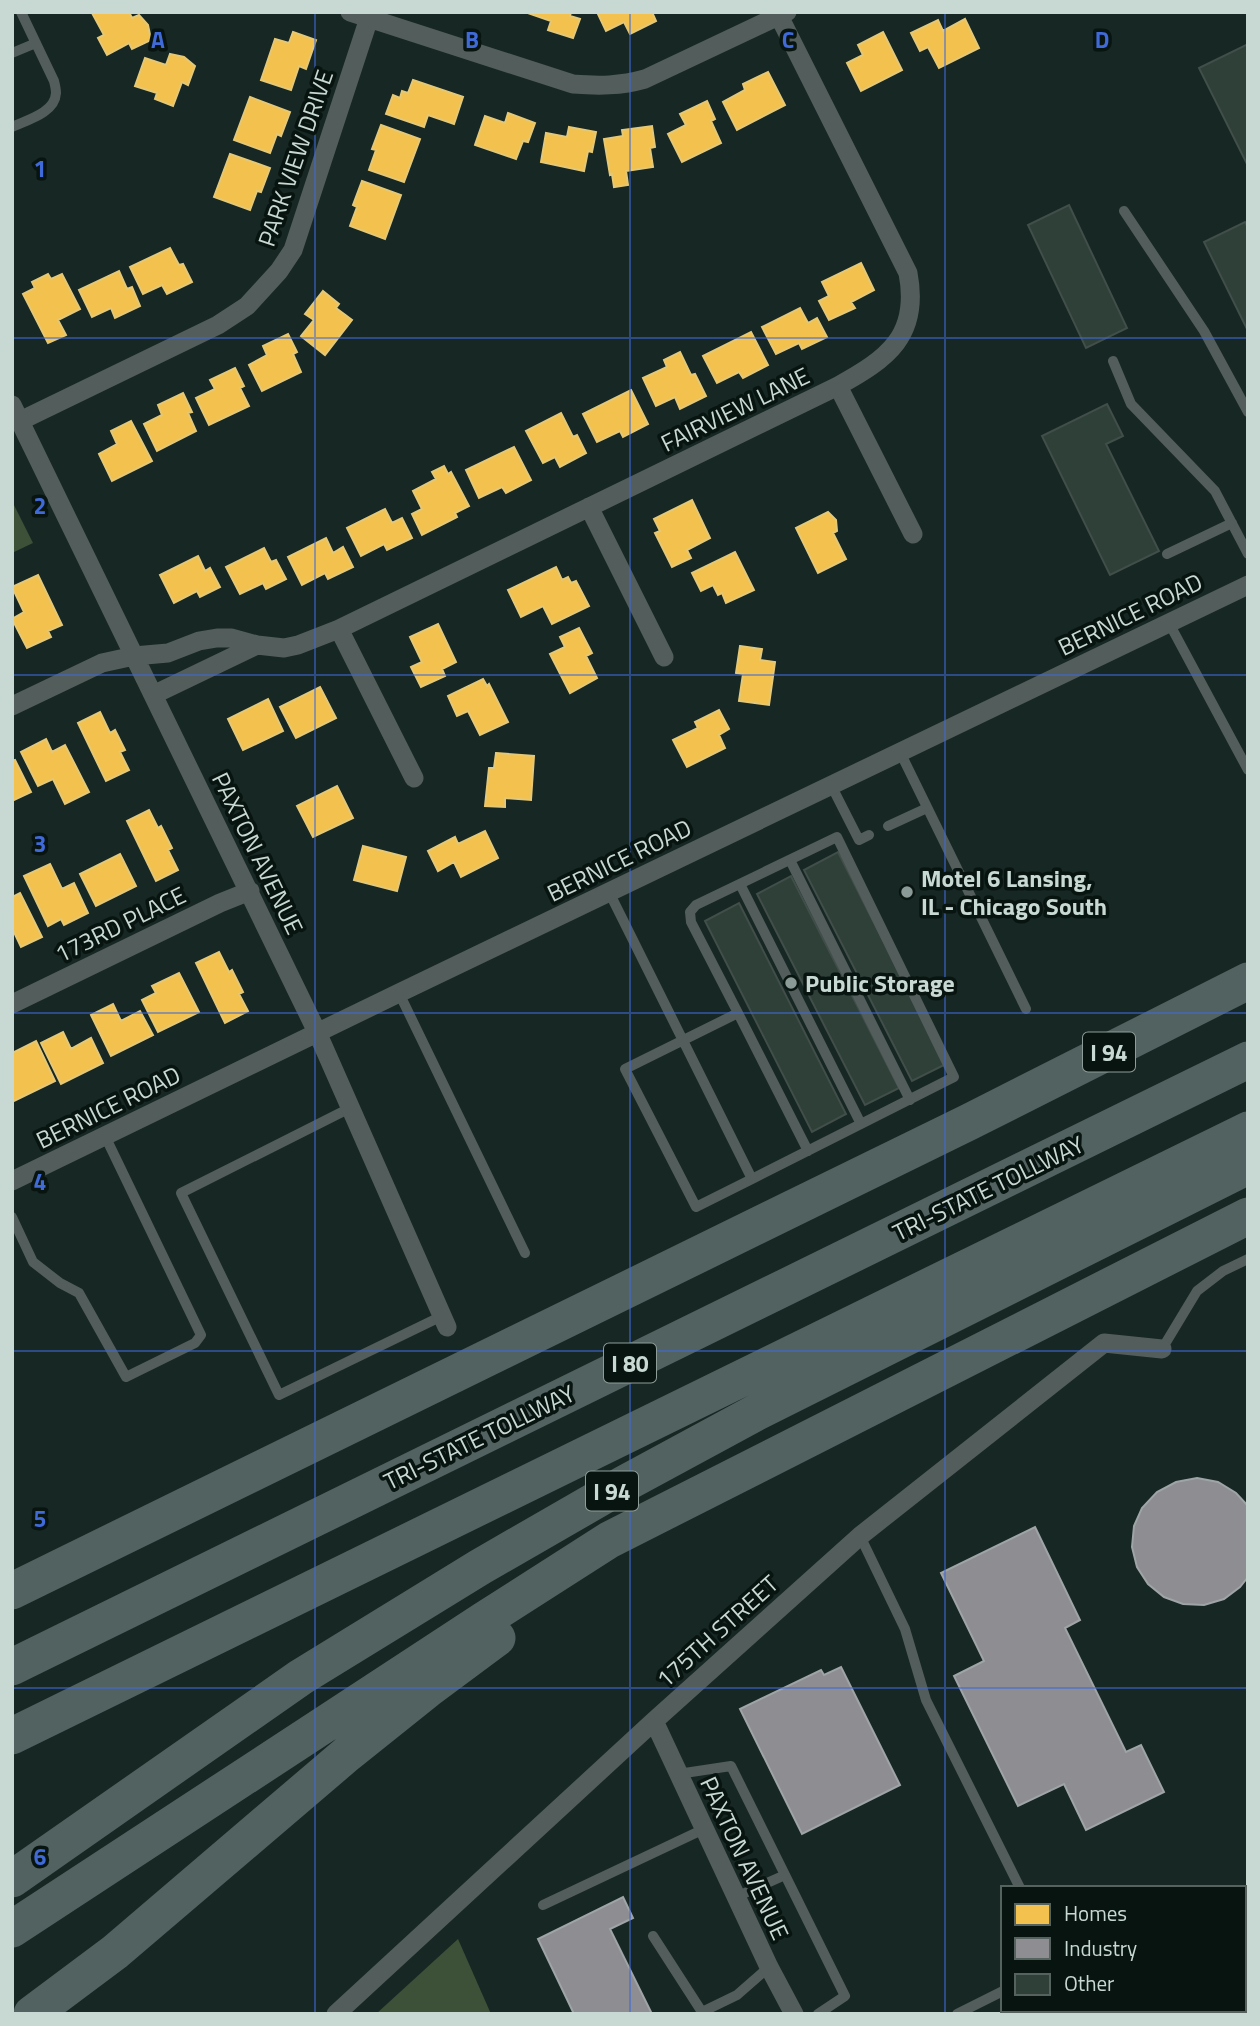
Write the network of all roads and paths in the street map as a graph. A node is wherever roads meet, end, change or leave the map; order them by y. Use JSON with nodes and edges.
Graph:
{"nodes":[{"id":1,"x":21,"y":12,"type":"edge"},
{"id":2,"x":363,"y":14,"type":"edge"},
{"id":3,"x":783,"y":14,"type":"edge"},
{"id":4,"x":36,"y":43,"type":"junction"},
{"id":5,"x":12,"y":53,"type":"edge"},
{"id":6,"x":12,"y":127,"type":"edge"},
{"id":7,"x":1124,"y":211,"type":"dead end"},
{"id":8,"x":1113,"y":361,"type":"dead end"},
{"id":9,"x":838,"y":386,"type":"junction"},
{"id":10,"x":1248,"y":412,"type":"edge"},
{"id":11,"x":16,"y":413,"type":"edge"},
{"id":12,"x":589,"y":507,"type":"junction"},
{"id":13,"x":1232,"y":523,"type":"junction"},
{"id":14,"x":913,"y":534,"type":"dead end"},
{"id":15,"x":1167,"y":554,"type":"dead end"},
{"id":16,"x":1248,"y":554,"type":"edge"},
{"id":17,"x":1248,"y":585,"type":"edge"},
{"id":18,"x":1169,"y":623,"type":"junction"},
{"id":19,"x":339,"y":629,"type":"junction"},
{"id":20,"x":257,"y":645,"type":"junction"},
{"id":21,"x":134,"y":656,"type":"junction"},
{"id":22,"x":664,"y":657,"type":"dead end"},
{"id":23,"x":153,"y":695,"type":"junction"},
{"id":24,"x":12,"y":706,"type":"edge"},
{"id":25,"x":900,"y":752,"type":"junction"},
{"id":26,"x":1248,"y":770,"type":"edge"},
{"id":27,"x":414,"y":778,"type":"dead end"},
{"id":28,"x":831,"y":785,"type":"junction"},
{"id":29,"x":927,"y":808,"type":"junction"},
{"id":30,"x":888,"y":826,"type":"dead end"},
{"id":31,"x":869,"y":835,"type":"dead end"},
{"id":32,"x":790,"y":860,"type":"junction"},
{"id":33,"x":740,"y":884,"type":"junction"},
{"id":34,"x":250,"y":891,"type":"junction"},
{"id":35,"x":609,"y":892,"type":"junction"},
{"id":36,"x":1248,"y":981,"type":"edge"},
{"id":37,"x":399,"y":993,"type":"junction"},
{"id":38,"x":1248,"y":1001,"type":"edge"},
{"id":39,"x":12,"y":1004,"type":"edge"},
{"id":40,"x":1026,"y":1009,"type":"dead end"},
{"id":41,"x":738,"y":1013,"type":"junction"},
{"id":42,"x":317,"y":1032,"type":"junction"},
{"id":43,"x":683,"y":1041,"type":"junction"},
{"id":44,"x":1248,"y":1060,"type":"edge"},
{"id":45,"x":910,"y":1100,"type":"junction"},
{"id":46,"x":350,"y":1108,"type":"junction"},
{"id":47,"x":969,"y":1122,"type":"junction"},
{"id":48,"x":861,"y":1124,"type":"junction"},
{"id":49,"x":1248,"y":1130,"type":"edge"},
{"id":50,"x":105,"y":1136,"type":"junction"},
{"id":51,"x":808,"y":1151,"type":"junction"},
{"id":52,"x":1248,"y":1166,"type":"edge"},
{"id":53,"x":752,"y":1179,"type":"junction"},
{"id":54,"x":12,"y":1181,"type":"edge"},
{"id":55,"x":1248,"y":1216,"type":"edge"},
{"id":56,"x":12,"y":1217,"type":"edge"},
{"id":57,"x":525,"y":1254,"type":"dead end"},
{"id":58,"x":1248,"y":1259,"type":"edge"},
{"id":59,"x":444,"y":1321,"type":"joint"},
{"id":60,"x":1162,"y":1349,"type":"joint"},
{"id":61,"x":816,"y":1434,"type":"junction"},
{"id":62,"x":128,"y":1535,"type":"junction"},
{"id":63,"x":860,"y":1536,"type":"junction"},
{"id":64,"x":12,"y":1591,"type":"edge"},
{"id":65,"x":12,"y":1606,"type":"edge"},
{"id":66,"x":12,"y":1667,"type":"edge"},
{"id":67,"x":654,"y":1721,"type":"junction"},
{"id":68,"x":12,"y":1736,"type":"edge"},
{"id":69,"x":678,"y":1774,"type":"junction"},
{"id":70,"x":704,"y":1829,"type":"junction"},
{"id":71,"x":785,"y":1875,"type":"junction"},
{"id":72,"x":12,"y":1879,"type":"edge"},
{"id":73,"x":1019,"y":1886,"type":"edge"},
{"id":74,"x":736,"y":1896,"type":"junction"},
{"id":75,"x":543,"y":1905,"type":"dead end"},
{"id":76,"x":12,"y":1929,"type":"edge"},
{"id":77,"x":653,"y":1936,"type":"dead end"},
{"id":78,"x":769,"y":1967,"type":"junction"},
{"id":79,"x":1001,"y":1992,"type":"edge"},
{"id":80,"x":702,"y":2013,"type":"edge"},
{"id":81,"x":32,"y":2014,"type":"edge"},
{"id":82,"x":336,"y":2014,"type":"edge"},
{"id":83,"x":794,"y":2014,"type":"edge"},
{"id":84,"x":818,"y":2014,"type":"edge"},
{"id":85,"x":957,"y":2014,"type":"edge"}],
"edges":[{"from":1,"to":4,"type":"lane"},
{"from":2,"to":3,"type":"street"},
{"from":2,"to":11,"type":"street","name":"PARK VIEW DRIVE"},
{"from":3,"to":9,"type":"street","name":"FAIRVIEW LANE"},
{"from":4,"to":5,"type":"lane"},
{"from":4,"to":6,"type":"lane"},
{"from":7,"to":10,"type":"lane"},
{"from":8,"to":13,"type":"lane"},
{"from":9,"to":12,"type":"street","name":"FAIRVIEW LANE"},
{"from":9,"to":14,"type":"street"},
{"from":11,"to":21,"type":"street","name":"PAXTON AVENUE"},
{"from":12,"to":19,"type":"street","name":"FAIRVIEW LANE"},
{"from":12,"to":22,"type":"street"},
{"from":13,"to":15,"type":"lane"},
{"from":13,"to":16,"type":"lane"},
{"from":17,"to":18,"type":"street","name":"BERNICE ROAD"},
{"from":18,"to":25,"type":"street","name":"BERNICE ROAD"},
{"from":18,"to":26,"type":"lane"},
{"from":19,"to":20,"type":"street","name":"FAIRVIEW LANE"},
{"from":19,"to":27,"type":"street"},
{"from":20,"to":21,"type":"street","name":"FAIRVIEW LANE"},
{"from":20,"to":23,"type":"street","name":"FAIRVIEW LANE"},
{"from":21,"to":23,"type":"street","name":"PAXTON AVENUE"},
{"from":21,"to":24,"type":"street","name":"FAIRVIEW LANE"},
{"from":23,"to":34,"type":"street","name":"PAXTON AVENUE"},
{"from":25,"to":28,"type":"street","name":"BERNICE ROAD"},
{"from":25,"to":29,"type":"lane"},
{"from":28,"to":31,"type":"lane"},
{"from":28,"to":35,"type":"street","name":"BERNICE ROAD"},
{"from":29,"to":30,"type":"lane"},
{"from":29,"to":40,"type":"lane"},
{"from":32,"to":33,"type":"lane"},
{"from":32,"to":45,"type":"lane"},
{"from":32,"to":45,"type":"lane"},
{"from":33,"to":41,"type":"lane"},
{"from":33,"to":48,"type":"lane"},
{"from":34,"to":39,"type":"street","name":"173RD PLACE"},
{"from":34,"to":42,"type":"street","name":"PAXTON AVENUE"},
{"from":35,"to":37,"type":"street","name":"BERNICE ROAD"},
{"from":35,"to":43,"type":"lane"},
{"from":36,"to":47,"type":"highway","number":"I 94"},
{"from":37,"to":42,"type":"street","name":"BERNICE ROAD"},
{"from":37,"to":57,"type":"lane"},
{"from":38,"to":47,"type":"highway"},
{"from":41,"to":43,"type":"lane"},
{"from":41,"to":51,"type":"lane"},
{"from":42,"to":46,"type":"street","name":"PAXTON AVENUE"},
{"from":42,"to":50,"type":"street","name":"BERNICE ROAD"},
{"from":43,"to":53,"type":"lane"},
{"from":43,"to":53,"type":"lane"},
{"from":44,"to":66,"type":"highway","name":"TRI-STATE TOLLWAY","number":"I 80"},
{"from":45,"to":48,"type":"lane"},
{"from":46,"to":59,"type":"street","name":"PAXTON AVENUE"},
{"from":46,"to":59,"type":"lane"},
{"from":47,"to":62,"type":"highway","number":"I 94"},
{"from":48,"to":51,"type":"lane"},
{"from":49,"to":68,"type":"highway","number":"I 80"},
{"from":50,"to":54,"type":"street","name":"BERNICE ROAD"},
{"from":50,"to":56,"type":"lane"},
{"from":51,"to":53,"type":"lane"},
{"from":52,"to":72,"type":"highway","number":"I 94"},
{"from":55,"to":61,"type":"highway"},
{"from":58,"to":60,"type":"lane"},
{"from":60,"to":63,"type":"street","name":"175TH STREET"},
{"from":61,"to":76,"type":"highway"},
{"from":61,"to":81,"type":"highway"},
{"from":62,"to":64,"type":"highway","number":"I 94"},
{"from":62,"to":65,"type":"highway"},
{"from":63,"to":67,"type":"street","name":"175TH STREET"},
{"from":63,"to":73,"type":"lane"},
{"from":67,"to":69,"type":"street","name":"PAXTON AVENUE"},
{"from":67,"to":82,"type":"street","name":"175TH STREET"},
{"from":69,"to":70,"type":"street","name":"PAXTON AVENUE"},
{"from":69,"to":71,"type":"lane"},
{"from":70,"to":74,"type":"street","name":"PAXTON AVENUE"},
{"from":70,"to":75,"type":"lane"},
{"from":71,"to":74,"type":"lane"},
{"from":71,"to":84,"type":"lane"},
{"from":74,"to":78,"type":"street","name":"PAXTON AVENUE"},
{"from":77,"to":80,"type":"lane"},
{"from":78,"to":80,"type":"lane"},
{"from":78,"to":83,"type":"street","name":"PAXTON AVENUE"},
{"from":79,"to":85,"type":"lane"}]}
